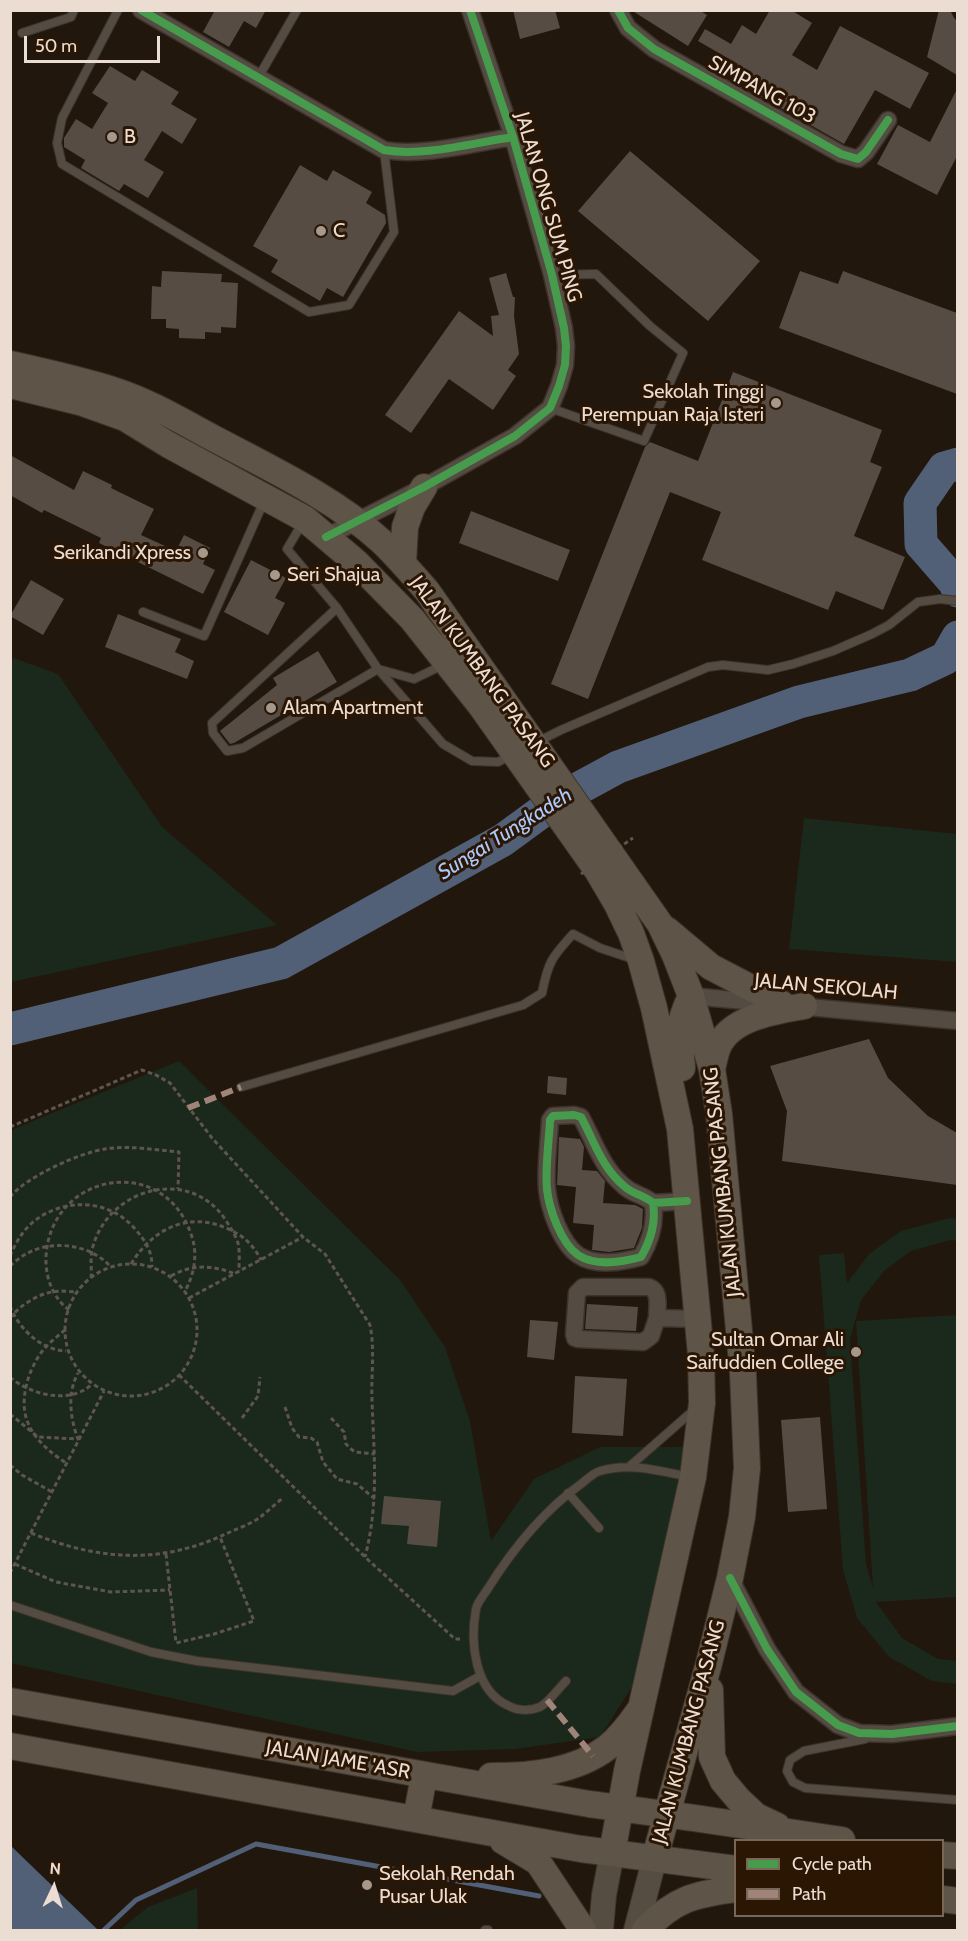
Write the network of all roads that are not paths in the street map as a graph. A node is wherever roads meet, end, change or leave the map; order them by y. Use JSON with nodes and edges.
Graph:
{"nodes":[{"id":1,"x":74,"y":10,"type":"edge"},
{"id":2,"x":118,"y":10,"type":"edge"},
{"id":3,"x":141,"y":10,"type":"edge"},
{"id":4,"x":297,"y":10,"type":"edge"},
{"id":5,"x":470,"y":10,"type":"edge"},
{"id":6,"x":618,"y":10,"type":"edge"},
{"id":7,"x":22,"y":33,"type":"dead end"},
{"id":8,"x":258,"y":78,"type":"junction"},
{"id":9,"x":888,"y":120,"type":"dead end"},
{"id":10,"x":513,"y":137,"type":"junction"},
{"id":11,"x":384,"y":150,"type":"junction"},
{"id":12,"x":552,"y":275,"type":"junction"},
{"id":13,"x":10,"y":364,"type":"edge"},
{"id":14,"x":10,"y":385,"type":"edge"},
{"id":15,"x":550,"y":408,"type":"junction"},
{"id":16,"x":424,"y":487,"type":"junction"},
{"id":17,"x":266,"y":499,"type":"junction"},
{"id":18,"x":305,"y":519,"type":"junction"},
{"id":19,"x":356,"y":522,"type":"junction"},
{"id":20,"x":327,"y":537,"type":"junction"},
{"id":21,"x":403,"y":563,"type":"junction"},
{"id":22,"x":957,"y":601,"type":"edge"},
{"id":23,"x":337,"y":608,"type":"junction"},
{"id":24,"x":143,"y":612,"type":"dead end"},
{"id":25,"x":448,"y":662,"type":"junction"},
{"id":26,"x":378,"y":669,"type":"junction"},
{"id":27,"x":530,"y":756,"type":"junction"},
{"id":28,"x":583,"y":832,"type":"junction"},
{"id":29,"x":660,"y":924,"type":"junction"},
{"id":30,"x":631,"y":933,"type":"junction"},
{"id":31,"x":641,"y":961,"type":"junction"},
{"id":32,"x":691,"y":996,"type":"junction"},
{"id":33,"x":793,"y":1005,"type":"junction"},
{"id":34,"x":957,"y":1021,"type":"edge"},
{"id":35,"x":712,"y":1069,"type":"junction"},
{"id":36,"x":241,"y":1087,"type":"dead end"},
{"id":37,"x":680,"y":1129,"type":"junction"},
{"id":38,"x":687,"y":1201,"type":"junction"},
{"id":39,"x":653,"y":1203,"type":"junction"},
{"id":40,"x":657,"y":1318,"type":"junction"},
{"id":41,"x":698,"y":1318,"type":"junction"},
{"id":42,"x":702,"y":1403,"type":"junction"},
{"id":43,"x":630,"y":1466,"type":"junction"},
{"id":44,"x":693,"y":1477,"type":"junction"},
{"id":45,"x":568,"y":1493,"type":"junction"},
{"id":46,"x":599,"y":1528,"type":"dead end"},
{"id":47,"x":730,"y":1578,"type":"junction"},
{"id":48,"x":10,"y":1605,"type":"edge"},
{"id":49,"x":709,"y":1663,"type":"junction"},
{"id":50,"x":480,"y":1676,"type":"junction"},
{"id":51,"x":566,"y":1681,"type":"dead end"},
{"id":52,"x":10,"y":1701,"type":"edge"},
{"id":53,"x":642,"y":1707,"type":"junction"},
{"id":54,"x":957,"y":1726,"type":"edge"},
{"id":55,"x":892,"y":1734,"type":"junction"},
{"id":56,"x":13,"y":1746,"type":"edge"},
{"id":57,"x":424,"y":1776,"type":"junction"},
{"id":58,"x":957,"y":1800,"type":"edge"},
{"id":59,"x":620,"y":1807,"type":"junction"},
{"id":60,"x":667,"y":1814,"type":"junction"},
{"id":61,"x":416,"y":1819,"type":"junction"},
{"id":62,"x":790,"y":1832,"type":"junction"},
{"id":63,"x":490,"y":1833,"type":"junction"},
{"id":64,"x":836,"y":1839,"type":"edge"},
{"id":65,"x":612,"y":1852,"type":"junction"},
{"id":66,"x":655,"y":1857,"type":"junction"},
{"id":67,"x":734,"y":1869,"type":"edge"},
{"id":68,"x":734,"y":1889,"type":"edge"},
{"id":69,"x":583,"y":1930,"type":"edge"},
{"id":70,"x":601,"y":1930,"type":"edge"},
{"id":71,"x":636,"y":1930,"type":"edge"},
{"id":72,"x":645,"y":1930,"type":"edge"}],
"edges":[{"from":1,"to":7,"type":"lane"},
{"from":2,"to":11,"type":"lane"},
{"from":3,"to":8,"type":"street"},
{"from":4,"to":8,"type":"lane"},
{"from":5,"to":10,"type":"street","name":"JALAN ONG SUM PING"},
{"from":6,"to":9,"type":"street","name":"SIMPANG 103"},
{"from":8,"to":11,"type":"street"},
{"from":10,"to":11,"type":"street"},
{"from":10,"to":12,"type":"street","name":"JALAN ONG SUM PING"},
{"from":12,"to":15,"type":"street","name":"JALAN ONG SUM PING"},
{"from":12,"to":15,"type":"lane"},
{"from":13,"to":19,"type":"main road","name":"JALAN KUMBANG PASANG"},
{"from":14,"to":17,"type":"main road","name":"JALAN KUMBANG PASANG"},
{"from":15,"to":16,"type":"street"},
{"from":16,"to":19,"type":"street"},
{"from":16,"to":21,"type":"main road"},
{"from":17,"to":18,"type":"main road","name":"JALAN KUMBANG PASANG"},
{"from":17,"to":24,"type":"lane"},
{"from":18,"to":20,"type":"main road","name":"JALAN KUMBANG PASANG"},
{"from":18,"to":23,"type":"lane"},
{"from":19,"to":20,"type":"street"},
{"from":19,"to":21,"type":"main road","name":"JALAN KUMBANG PASANG"},
{"from":20,"to":25,"type":"main road","name":"JALAN KUMBANG PASANG"},
{"from":21,"to":27,"type":"main road","name":"JALAN KUMBANG PASANG"},
{"from":22,"to":27,"type":"lane"},
{"from":23,"to":26,"type":"lane"},
{"from":23,"to":26,"type":"lane"},
{"from":25,"to":26,"type":"lane"},
{"from":25,"to":27,"type":"main road","name":"JALAN KUMBANG PASANG"},
{"from":26,"to":27,"type":"lane"},
{"from":27,"to":28,"type":"main road","name":"JALAN KUMBANG PASANG"},
{"from":28,"to":29,"type":"main road","name":"JALAN KUMBANG PASANG"},
{"from":28,"to":30,"type":"main road","name":"JALAN KUMBANG PASANG"},
{"from":29,"to":32,"type":"main road","name":"JALAN KUMBANG PASANG"},
{"from":29,"to":33,"type":"main road"},
{"from":30,"to":31,"type":"main road","name":"JALAN KUMBANG PASANG"},
{"from":30,"to":32,"type":"main road"},
{"from":31,"to":36,"type":"lane"},
{"from":31,"to":37,"type":"main road","name":"JALAN KUMBANG PASANG"},
{"from":32,"to":33,"type":"street","name":"JALAN SEKOLAH"},
{"from":32,"to":35,"type":"main road","name":"JALAN KUMBANG PASANG"},
{"from":32,"to":37,"type":"main road"},
{"from":33,"to":34,"type":"street","name":"JALAN SEKOLAH"},
{"from":33,"to":35,"type":"main road"},
{"from":35,"to":47,"type":"main road","name":"JALAN KUMBANG PASANG"},
{"from":37,"to":38,"type":"main road","name":"JALAN KUMBANG PASANG"},
{"from":38,"to":39,"type":"street"},
{"from":38,"to":41,"type":"main road","name":"JALAN KUMBANG PASANG"},
{"from":39,"to":39,"type":"street"},
{"from":40,"to":40,"type":"street"},
{"from":40,"to":41,"type":"street"},
{"from":41,"to":42,"type":"main road","name":"JALAN KUMBANG PASANG"},
{"from":42,"to":43,"type":"lane"},
{"from":42,"to":44,"type":"main road","name":"JALAN KUMBANG PASANG"},
{"from":43,"to":44,"type":"lane"},
{"from":43,"to":45,"type":"lane"},
{"from":44,"to":53,"type":"main road","name":"JALAN KUMBANG PASANG"},
{"from":45,"to":46,"type":"lane"},
{"from":45,"to":50,"type":"lane"},
{"from":47,"to":49,"type":"main road","name":"JALAN KUMBANG PASANG"},
{"from":47,"to":55,"type":"street"},
{"from":48,"to":50,"type":"lane"},
{"from":49,"to":60,"type":"main road","name":"JALAN KUMBANG PASANG"},
{"from":49,"to":62,"type":"main road"},
{"from":50,"to":51,"type":"lane"},
{"from":52,"to":57,"type":"main road","name":"JALAN JAME 'ASR"},
{"from":53,"to":57,"type":"main road"},
{"from":53,"to":59,"type":"main road","name":"JALAN KUMBANG PASANG"},
{"from":54,"to":55,"type":"street"},
{"from":55,"to":58,"type":"lane"},
{"from":56,"to":61,"type":"main road"},
{"from":57,"to":59,"type":"main road","name":"JALAN JAME 'ASR"},
{"from":57,"to":61,"type":"main road"},
{"from":59,"to":60,"type":"main road","name":"JALAN JAME 'ASR"},
{"from":59,"to":65,"type":"main road","name":"JALAN KUMBANG PASANG"},
{"from":60,"to":62,"type":"main road","name":"JALAN JAME 'ASR"},
{"from":60,"to":66,"type":"main road","name":"JALAN KUMBANG PASANG"},
{"from":61,"to":63,"type":"main road"},
{"from":62,"to":64,"type":"main road","name":"JALAN JAME 'ASR"},
{"from":63,"to":65,"type":"main road"},
{"from":63,"to":69,"type":"main road"},
{"from":65,"to":66,"type":"main road"},
{"from":65,"to":70,"type":"main road"},
{"from":66,"to":67,"type":"main road"},
{"from":66,"to":71,"type":"main road"},
{"from":68,"to":72,"type":"main road"}]}
